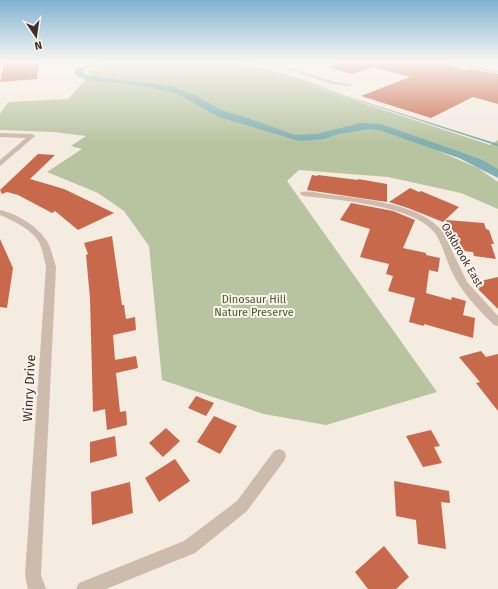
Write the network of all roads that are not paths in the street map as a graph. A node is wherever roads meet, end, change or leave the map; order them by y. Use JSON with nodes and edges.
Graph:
{"nodes":[{"id":1,"x":0,"y":135,"type":"edge"},
{"id":2,"x":0,"y":164,"type":"edge"},
{"id":3,"x":304,"y":194,"type":"dead end"},
{"id":4,"x":0,"y":212,"type":"edge"},
{"id":5,"x":498,"y":322,"type":"edge"},
{"id":6,"x":280,"y":456,"type":"dead end"},
{"id":7,"x":37,"y":589,"type":"edge"},
{"id":8,"x":85,"y":589,"type":"edge"}],
"edges":[{"from":1,"to":2,"type":"street"},
{"from":3,"to":5,"type":"street","name":"Oakbrook East"},
{"from":4,"to":7,"type":"street","name":"Winry Drive"},
{"from":6,"to":8,"type":"street"}]}
